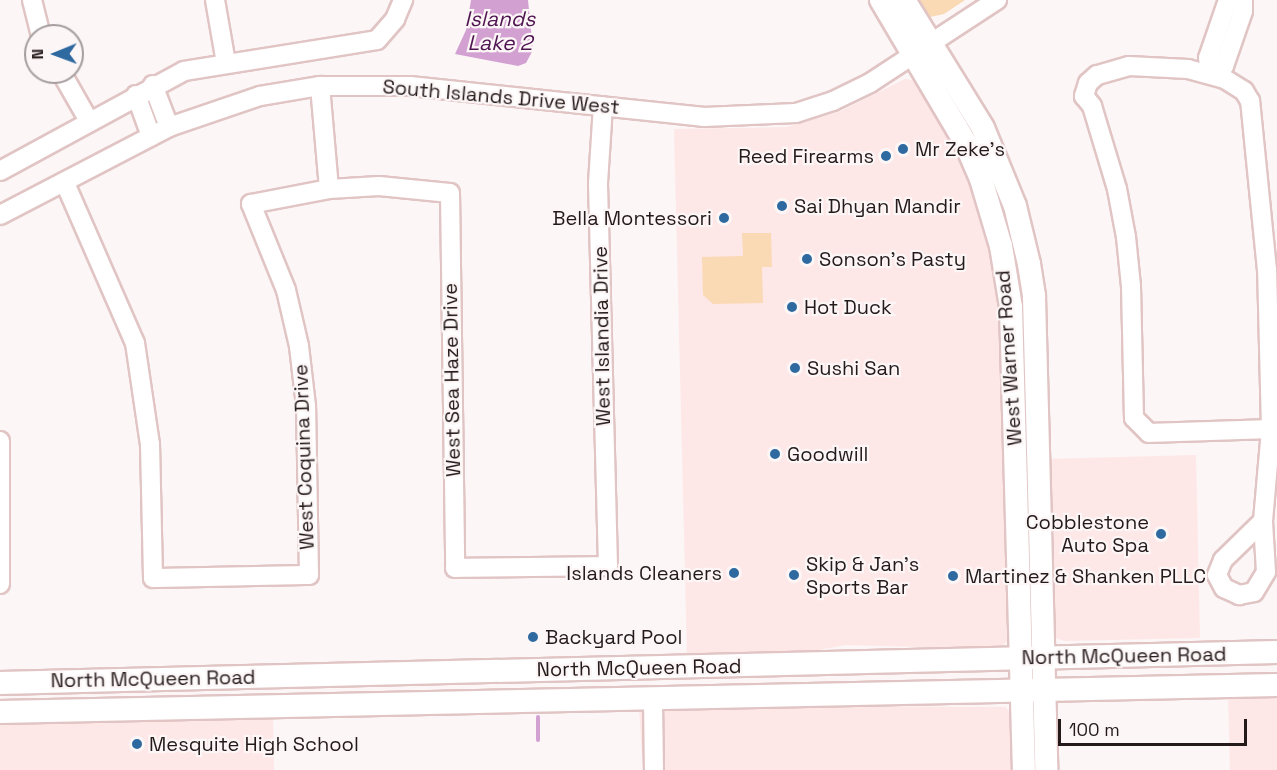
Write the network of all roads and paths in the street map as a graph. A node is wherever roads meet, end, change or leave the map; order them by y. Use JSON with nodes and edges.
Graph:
{"nodes":[{"id":1,"x":32,"y":0,"type":"edge"},
{"id":2,"x":215,"y":0,"type":"edge"},
{"id":3,"x":403,"y":0,"type":"edge"},
{"id":4,"x":881,"y":0,"type":"edge"},
{"id":5,"x":904,"y":0,"type":"edge"},
{"id":6,"x":997,"y":0,"type":"edge"},
{"id":7,"x":1228,"y":0,"type":"edge"},
{"id":8,"x":1243,"y":0,"type":"edge"},
{"id":9,"x":38,"y":24,"type":"edge"},
{"id":10,"x":923,"y":50,"type":"junction"},
{"id":11,"x":226,"y":63,"type":"junction"},
{"id":12,"x":1210,"y":73,"type":"junction"},
{"id":13,"x":68,"y":84,"type":"edge"},
{"id":14,"x":153,"y":85,"type":"junction"},
{"id":15,"x":320,"y":86,"type":"junction"},
{"id":16,"x":136,"y":95,"type":"junction"},
{"id":17,"x":603,"y":106,"type":"junction"},
{"id":18,"x":89,"y":121,"type":"junction"},
{"id":19,"x":169,"y":127,"type":"junction"},
{"id":20,"x":151,"y":136,"type":"junction"},
{"id":21,"x":0,"y":171,"type":"edge"},
{"id":22,"x":65,"y":183,"type":"junction"},
{"id":23,"x":329,"y":189,"type":"junction"},
{"id":24,"x":0,"y":215,"type":"edge"},
{"id":25,"x":1034,"y":316,"type":"junction"},
{"id":26,"x":1011,"y":318,"type":"junction"},
{"id":27,"x":1271,"y":429,"type":"junction"},
{"id":28,"x":0,"y":441,"type":"edge"},
{"id":29,"x":1263,"y":521,"type":"dead end"},
{"id":30,"x":455,"y":568,"type":"joint"},
{"id":31,"x":1,"y":584,"type":"edge"},
{"id":32,"x":1277,"y":652,"type":"edge"},
{"id":33,"x":828,"y":663,"type":"junction"},
{"id":34,"x":651,"y":667,"type":"junction"},
{"id":35,"x":1033,"y":674,"type":"junction"},
{"id":36,"x":0,"y":683,"type":"edge"},
{"id":37,"x":1277,"y":685,"type":"edge"},
{"id":38,"x":820,"y":697,"type":"junction"},
{"id":39,"x":653,"y":700,"type":"junction"},
{"id":40,"x":0,"y":712,"type":"edge"},
{"id":41,"x":654,"y":770,"type":"edge"},
{"id":42,"x":1024,"y":770,"type":"edge"},
{"id":43,"x":1046,"y":770,"type":"edge"}],
"edges":[{"from":1,"to":9,"type":"street"},
{"from":2,"to":11,"type":"street"},
{"from":3,"to":11,"type":"street"},
{"from":4,"to":10,"type":"main road","name":"West Warner Road"},
{"from":5,"to":10,"type":"main road","name":"West Warner Road"},
{"from":6,"to":10,"type":"street","name":"South Islands Drive West"},
{"from":7,"to":12,"type":"street"},
{"from":8,"to":12,"type":"street"},
{"from":10,"to":17,"type":"street","name":"South Islands Drive West"},
{"from":10,"to":25,"type":"main road","name":"West Warner Road"},
{"from":10,"to":26,"type":"main road","name":"West Warner Road"},
{"from":11,"to":14,"type":"street"},
{"from":12,"to":27,"type":"street"},
{"from":12,"to":27,"type":"street"},
{"from":13,"to":18,"type":"street"},
{"from":14,"to":16,"type":"street"},
{"from":14,"to":19,"type":"street"},
{"from":15,"to":17,"type":"street","name":"South Islands Drive West"},
{"from":15,"to":19,"type":"street","name":"South Islands Drive West"},
{"from":15,"to":23,"type":"street"},
{"from":16,"to":18,"type":"street"},
{"from":16,"to":20,"type":"street"},
{"from":17,"to":30,"type":"street","name":"West Islandia Drive"},
{"from":18,"to":21,"type":"street"},
{"from":19,"to":20,"type":"street","name":"South Islands Drive West"},
{"from":20,"to":22,"type":"street","name":"South Islands Drive West"},
{"from":22,"to":23,"type":"street","name":"West Coquina Drive"},
{"from":22,"to":24,"type":"street","name":"South Islands Drive West"},
{"from":23,"to":30,"type":"street","name":"West Sea Haze Drive"},
{"from":25,"to":26,"type":"main road"},
{"from":25,"to":35,"type":"main road","name":"West Warner Road"},
{"from":26,"to":35,"type":"main road","name":"West Warner Road"},
{"from":27,"to":29,"type":"street"},
{"from":28,"to":31,"type":"street"},
{"from":32,"to":35,"type":"main road","name":"North McQueen Road"},
{"from":33,"to":34,"type":"main road","name":"North McQueen Road"},
{"from":33,"to":35,"type":"main road","name":"North McQueen Road"},
{"from":33,"to":38,"type":"main road"},
{"from":34,"to":36,"type":"main road","name":"North McQueen Road"},
{"from":34,"to":39,"type":"main road"},
{"from":35,"to":37,"type":"main road","name":"North McQueen Road"},
{"from":35,"to":38,"type":"main road","name":"North McQueen Road"},
{"from":35,"to":42,"type":"main road"},
{"from":35,"to":43,"type":"main road"},
{"from":38,"to":39,"type":"main road","name":"North McQueen Road"},
{"from":39,"to":40,"type":"main road","name":"North McQueen Road"},
{"from":39,"to":41,"type":"street"}]}
